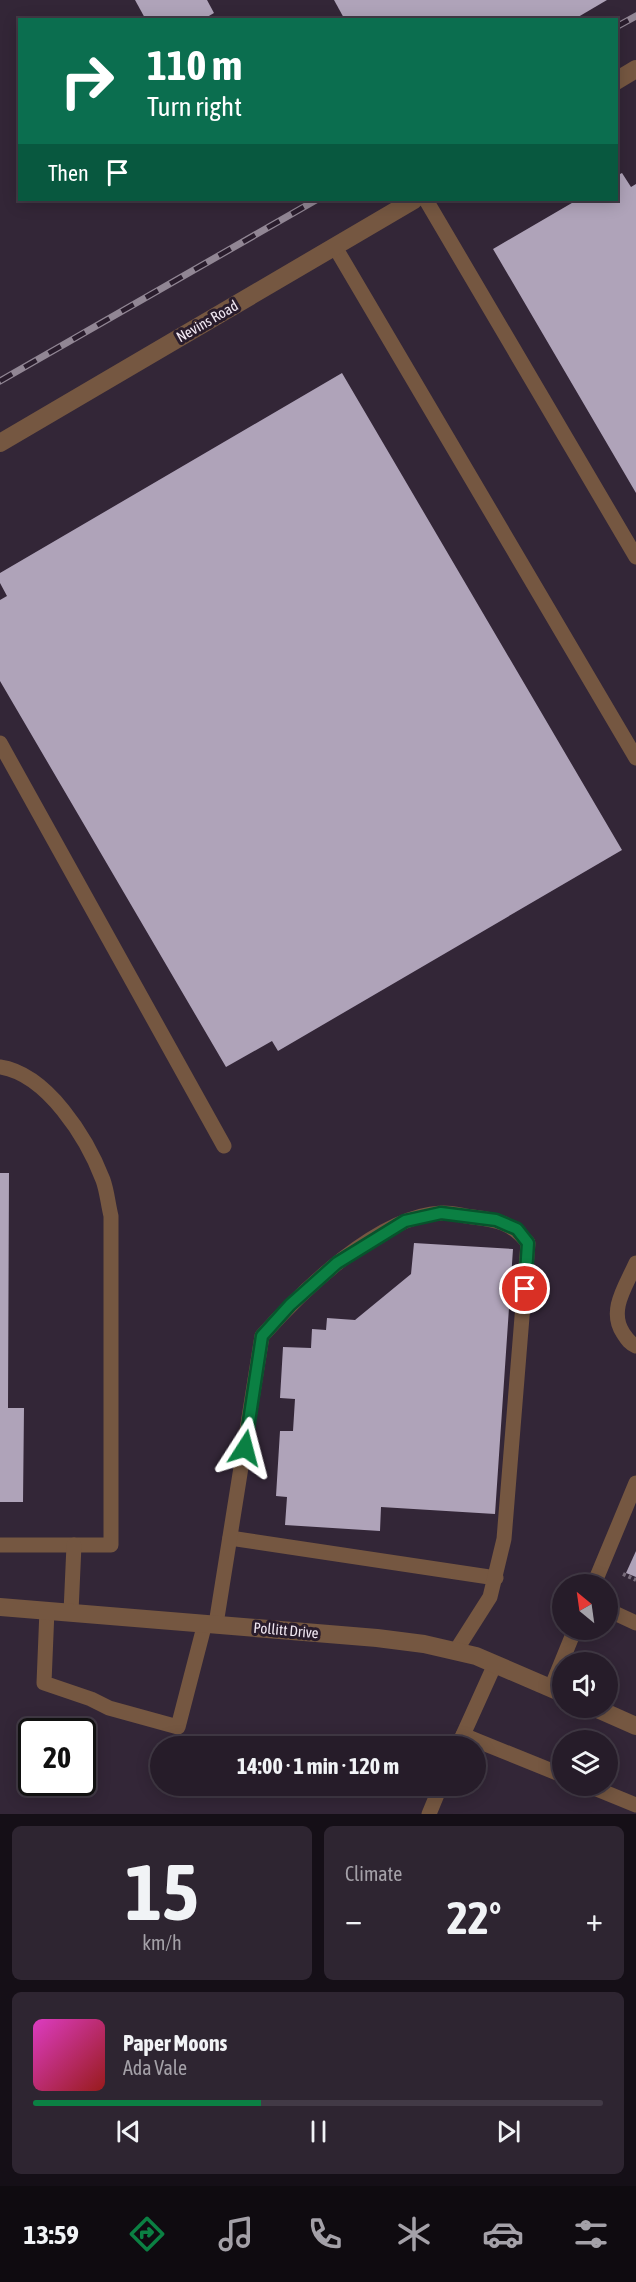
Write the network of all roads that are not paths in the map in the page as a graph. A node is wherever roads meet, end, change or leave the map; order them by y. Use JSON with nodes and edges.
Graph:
{"nodes":[{"id":1,"x":636,"y":69,"type":"edge"},
{"id":2,"x":618,"y":80,"type":"edge"},
{"id":3,"x":412,"y":201,"type":"edge"},
{"id":4,"x":427,"y":201,"type":"edge"},
{"id":5,"x":335,"y":247,"type":"junction"},
{"id":6,"x":0,"y":443,"type":"edge"},
{"id":7,"x":636,"y":557,"type":"edge"},
{"id":8,"x":0,"y":743,"type":"edge"},
{"id":9,"x":636,"y":758,"type":"edge"},
{"id":10,"x":0,"y":1067,"type":"edge"},
{"id":11,"x":224,"y":1146,"type":"dead end"},
{"id":12,"x":636,"y":1263,"type":"edge"},
{"id":13,"x":636,"y":1346,"type":"edge"},
{"id":14,"x":636,"y":1483,"type":"edge"},
{"id":15,"x":230,"y":1538,"type":"junction"},
{"id":16,"x":0,"y":1545,"type":"edge"},
{"id":17,"x":74,"y":1545,"type":"junction"},
{"id":18,"x":598,"y":1574,"type":"edge"},
{"id":19,"x":496,"y":1578,"type":"junction"},
{"id":20,"x":0,"y":1607,"type":"edge"},
{"id":21,"x":47,"y":1610,"type":"junction"},
{"id":22,"x":71,"y":1612,"type":"junction"},
{"id":23,"x":618,"y":1615,"type":"edge"},
{"id":24,"x":211,"y":1623,"type":"junction"},
{"id":25,"x":636,"y":1623,"type":"edge"},
{"id":26,"x":455,"y":1652,"type":"junction"},
{"id":27,"x":495,"y":1664,"type":"junction"},
{"id":28,"x":552,"y":1689,"type":"edge"},
{"id":29,"x":618,"y":1718,"type":"edge"},
{"id":30,"x":636,"y":1726,"type":"edge"},
{"id":31,"x":463,"y":1736,"type":"edge"},
{"id":32,"x":486,"y":1749,"type":"edge"},
{"id":33,"x":552,"y":1772,"type":"edge"},
{"id":34,"x":436,"y":1796,"type":"edge"},
{"id":35,"x":614,"y":1796,"type":"edge"},
{"id":36,"x":636,"y":1805,"type":"edge"},
{"id":37,"x":429,"y":1814,"type":"edge"}],
"edges":[{"from":1,"to":2,"type":"street"},
{"from":3,"to":5,"type":"street","name":"Nevins Road"},
{"from":4,"to":7,"type":"lane"},
{"from":5,"to":6,"type":"street","name":"Nevins Road"},
{"from":5,"to":9,"type":"lane"},
{"from":8,"to":11,"type":"lane"},
{"from":10,"to":17,"type":"lane"},
{"from":12,"to":13,"type":"lane"},
{"from":14,"to":18,"type":"lane"},
{"from":15,"to":19,"type":"lane"},
{"from":15,"to":19,"type":"lane"},
{"from":15,"to":24,"type":"lane"},
{"from":16,"to":17,"type":"lane"},
{"from":17,"to":22,"type":"lane"},
{"from":19,"to":26,"type":"lane"},
{"from":20,"to":21,"type":"street","name":"Pollitt Drive"},
{"from":21,"to":22,"type":"street","name":"Pollitt Drive"},
{"from":21,"to":24,"type":"lane"},
{"from":22,"to":24,"type":"street","name":"Pollitt Drive"},
{"from":23,"to":25,"type":"lane"},
{"from":24,"to":26,"type":"street","name":"Pollitt Drive"},
{"from":26,"to":27,"type":"street","name":"Pollitt Drive"},
{"from":27,"to":28,"type":"street","name":"Pollitt Drive"},
{"from":27,"to":31,"type":"lane"},
{"from":29,"to":30,"type":"street"},
{"from":32,"to":33,"type":"lane"},
{"from":34,"to":37,"type":"lane"},
{"from":35,"to":36,"type":"lane"}]}
